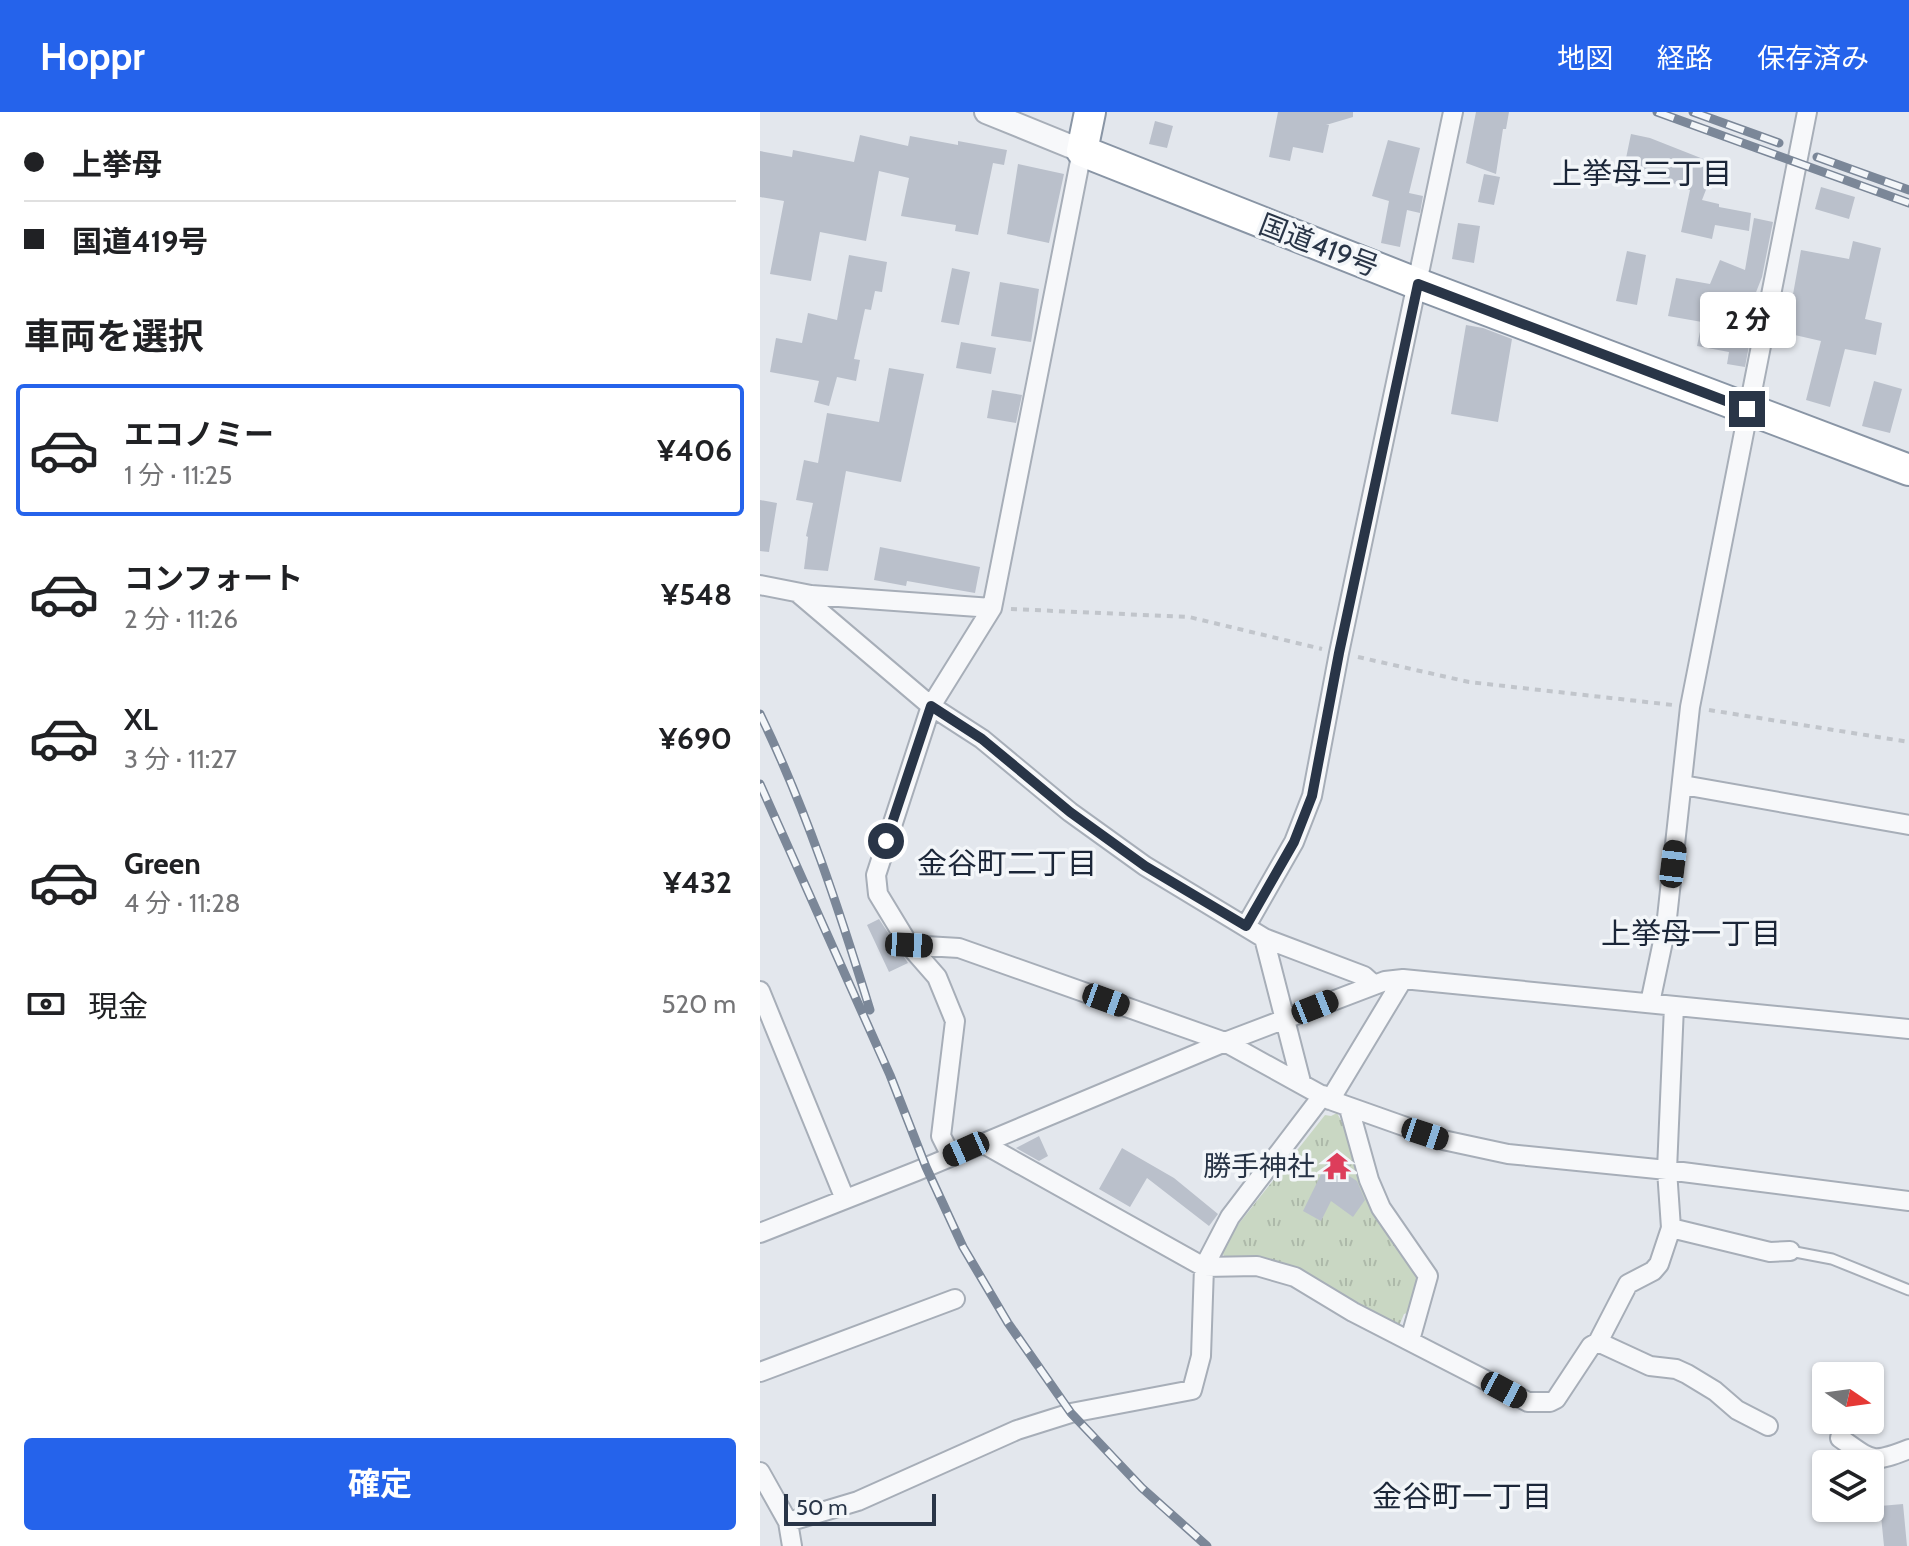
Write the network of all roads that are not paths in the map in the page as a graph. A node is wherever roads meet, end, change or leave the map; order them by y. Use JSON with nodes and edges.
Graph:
{"nodes":[{"id":1,"x":986,"y":112,"type":"edge"},
{"id":2,"x":1090,"y":112,"type":"edge"},
{"id":3,"x":1453,"y":112,"type":"edge"},
{"id":4,"x":1807,"y":112,"type":"edge"},
{"id":5,"x":1082,"y":151,"type":"junction"},
{"id":6,"x":1418,"y":284,"type":"junction"},
{"id":7,"x":1747,"y":409,"type":"junction"},
{"id":8,"x":1909,"y":470,"type":"edge"},
{"id":9,"x":760,"y":585,"type":"edge"},
{"id":10,"x":798,"y":593,"type":"junction"},
{"id":11,"x":992,"y":608,"type":"junction"},
{"id":12,"x":931,"y":706,"type":"junction"},
{"id":13,"x":1683,"y":785,"type":"junction"},
{"id":14,"x":1909,"y":825,"type":"edge"},
{"id":15,"x":1246,"y":926,"type":"junction"},
{"id":16,"x":1264,"y":938,"type":"junction"},
{"id":17,"x":909,"y":945,"type":"junction"},
{"id":18,"x":1403,"y":979,"type":"junction"},
{"id":19,"x":1373,"y":984,"type":"junction"},
{"id":20,"x":760,"y":991,"type":"edge"},
{"id":21,"x":1650,"y":1003,"type":"junction"},
{"id":22,"x":1674,"y":1006,"type":"junction"},
{"id":23,"x":1285,"y":1019,"type":"junction"},
{"id":24,"x":1909,"y":1029,"type":"edge"},
{"id":25,"x":1225,"y":1042,"type":"junction"},
{"id":26,"x":1301,"y":1082,"type":"junction"},
{"id":27,"x":1327,"y":1098,"type":"junction"},
{"id":28,"x":1349,"y":1108,"type":"junction"},
{"id":29,"x":982,"y":1143,"type":"junction"},
{"id":30,"x":951,"y":1156,"type":"junction"},
{"id":31,"x":1667,"y":1170,"type":"junction"},
{"id":32,"x":845,"y":1199,"type":"junction"},
{"id":33,"x":1909,"y":1201,"type":"edge"},
{"id":34,"x":1671,"y":1228,"type":"junction"},
{"id":35,"x":760,"y":1233,"type":"edge"},
{"id":36,"x":1790,"y":1251,"type":"joint"},
{"id":37,"x":1204,"y":1267,"type":"junction"},
{"id":38,"x":1909,"y":1290,"type":"edge"},
{"id":39,"x":955,"y":1299,"type":"dead end"},
{"id":40,"x":1410,"y":1340,"type":"junction"},
{"id":41,"x":1598,"y":1342,"type":"junction"},
{"id":42,"x":760,"y":1372,"type":"edge"},
{"id":43,"x":1768,"y":1426,"type":"dead end"},
{"id":44,"x":1840,"y":1438,"type":"dead end"},
{"id":45,"x":1909,"y":1449,"type":"edge"},
{"id":46,"x":760,"y":1472,"type":"edge"},
{"id":47,"x":788,"y":1522,"type":"junction"},
{"id":48,"x":792,"y":1546,"type":"edge"}],
"edges":[{"from":1,"to":5,"type":"street"},
{"from":2,"to":5,"type":"highway"},
{"from":3,"to":6,"type":"street"},
{"from":4,"to":7,"type":"street"},
{"from":5,"to":6,"type":"highway","name":"国道419号"},
{"from":5,"to":11,"type":"street"},
{"from":6,"to":7,"type":"highway","name":"国道419号"},
{"from":6,"to":15,"type":"street"},
{"from":7,"to":8,"type":"highway","name":"国道419号"},
{"from":7,"to":13,"type":"street"},
{"from":9,"to":10,"type":"street"},
{"from":10,"to":11,"type":"street"},
{"from":10,"to":12,"type":"street"},
{"from":11,"to":12,"type":"street"},
{"from":12,"to":15,"type":"street"},
{"from":12,"to":17,"type":"street"},
{"from":13,"to":14,"type":"street"},
{"from":13,"to":21,"type":"street"},
{"from":15,"to":16,"type":"street"},
{"from":16,"to":19,"type":"street"},
{"from":16,"to":23,"type":"street"},
{"from":17,"to":25,"type":"street"},
{"from":17,"to":30,"type":"street"},
{"from":18,"to":19,"type":"street"},
{"from":18,"to":21,"type":"street"},
{"from":18,"to":27,"type":"street"},
{"from":19,"to":23,"type":"street"},
{"from":20,"to":32,"type":"street"},
{"from":21,"to":22,"type":"street"},
{"from":22,"to":24,"type":"street"},
{"from":22,"to":31,"type":"street"},
{"from":23,"to":25,"type":"street"},
{"from":23,"to":26,"type":"street"},
{"from":25,"to":26,"type":"street"},
{"from":25,"to":29,"type":"street"},
{"from":26,"to":27,"type":"street"},
{"from":27,"to":28,"type":"street"},
{"from":27,"to":37,"type":"street"},
{"from":28,"to":31,"type":"street"},
{"from":28,"to":40,"type":"street"},
{"from":29,"to":30,"type":"street"},
{"from":29,"to":37,"type":"street"},
{"from":30,"to":32,"type":"street"},
{"from":31,"to":33,"type":"street"},
{"from":31,"to":34,"type":"street"},
{"from":32,"to":35,"type":"street"},
{"from":34,"to":36,"type":"street"},
{"from":34,"to":41,"type":"street"},
{"from":36,"to":38,"type":"lane"},
{"from":37,"to":40,"type":"street"},
{"from":37,"to":47,"type":"street"},
{"from":39,"to":42,"type":"street"},
{"from":40,"to":41,"type":"street"},
{"from":41,"to":43,"type":"street"},
{"from":44,"to":45,"type":"street"},
{"from":46,"to":47,"type":"street"},
{"from":47,"to":48,"type":"street"}]}
